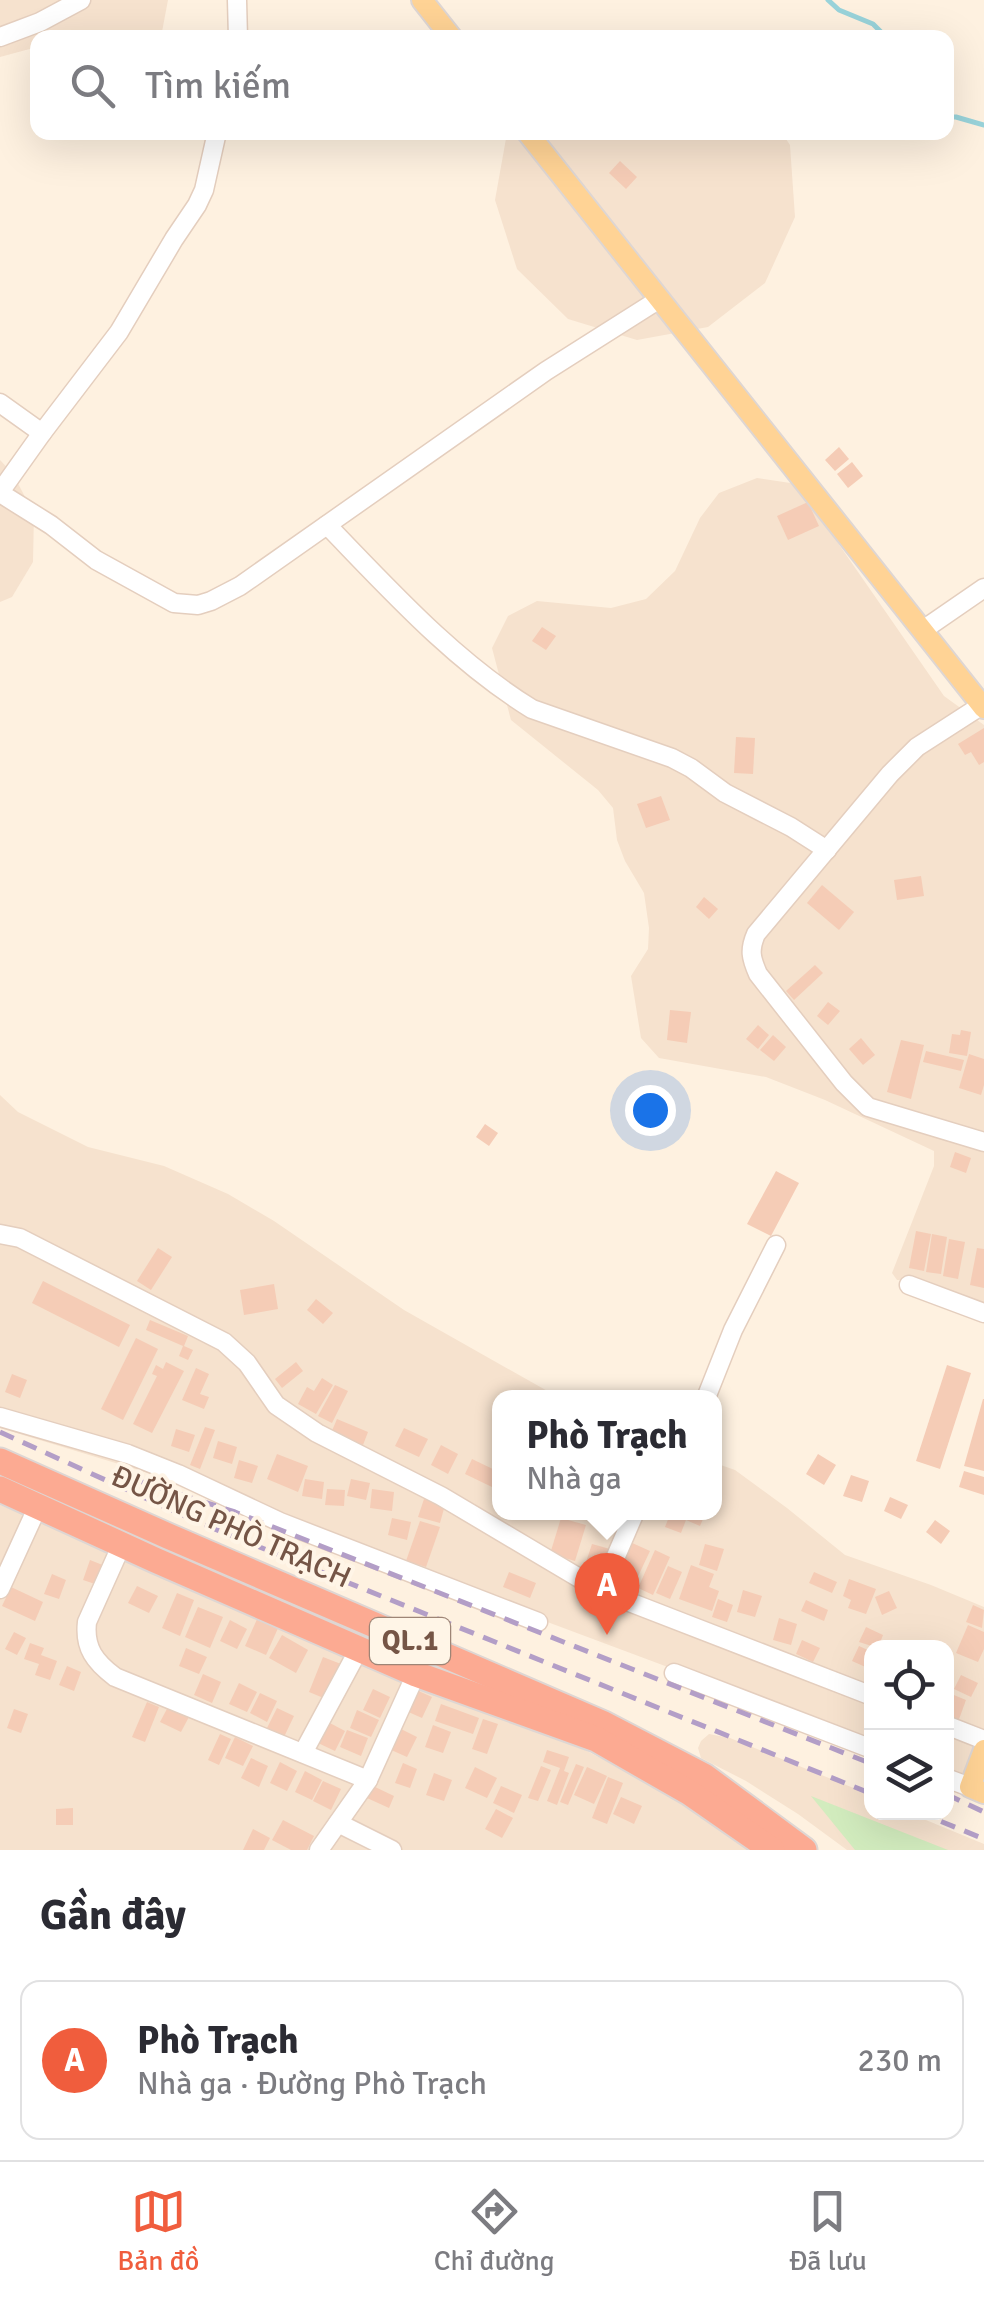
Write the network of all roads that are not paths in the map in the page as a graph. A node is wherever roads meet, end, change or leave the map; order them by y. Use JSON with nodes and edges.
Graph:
{"nodes":[{"id":1,"x":81,"y":0,"type":"edge"},
{"id":2,"x":237,"y":0,"type":"edge"},
{"id":3,"x":422,"y":0,"type":"edge"},
{"id":4,"x":238,"y":30,"type":"edge"},
{"id":5,"x":446,"y":30,"type":"edge"},
{"id":6,"x":0,"y":37,"type":"edge"},
{"id":7,"x":215,"y":140,"type":"edge"},
{"id":8,"x":533,"y":140,"type":"edge"},
{"id":9,"x":658,"y":300,"type":"junction"},
{"id":10,"x":0,"y":403,"type":"edge"},
{"id":11,"x":42,"y":432,"type":"junction"},
{"id":12,"x":0,"y":492,"type":"edge"},
{"id":13,"x":327,"y":526,"type":"junction"},
{"id":14,"x":984,"y":588,"type":"edge"},
{"id":15,"x":923,"y":630,"type":"junction"},
{"id":16,"x":983,"y":707,"type":"edge"},
{"id":17,"x":826,"y":850,"type":"junction"},
{"id":18,"x":984,"y":1142,"type":"edge"},
{"id":19,"x":0,"y":1234,"type":"edge"},
{"id":20,"x":776,"y":1245,"type":"dead end"},
{"id":21,"x":908,"y":1285,"type":"dead end"},
{"id":22,"x":984,"y":1313,"type":"edge"},
{"id":23,"x":709,"y":1390,"type":"edge"},
{"id":24,"x":0,"y":1416,"type":"edge"},
{"id":25,"x":0,"y":1460,"type":"edge"},
{"id":26,"x":0,"y":1488,"type":"edge"},
{"id":27,"x":38,"y":1506,"type":"junction"},
{"id":28,"x":632,"y":1520,"type":"edge"},
{"id":29,"x":168,"y":1536,"type":"junction"},
{"id":30,"x":122,"y":1544,"type":"junction"},
{"id":31,"x":155,"y":1560,"type":"junction"},
{"id":32,"x":2,"y":1579,"type":"edge"},
{"id":33,"x":602,"y":1591,"type":"junction"},
{"id":34,"x":538,"y":1622,"type":"dead end"},
{"id":35,"x":360,"y":1649,"type":"junction"},
{"id":36,"x":674,"y":1672,"type":"dead end"},
{"id":37,"x":416,"y":1674,"type":"junction"},
{"id":38,"x":864,"y":1693,"type":"edge"},
{"id":39,"x":954,"y":1728,"type":"edge"},
{"id":40,"x":600,"y":1731,"type":"junction"},
{"id":41,"x":984,"y":1740,"type":"edge"},
{"id":42,"x":864,"y":1746,"type":"edge"},
{"id":43,"x":984,"y":1750,"type":"edge"},
{"id":44,"x":303,"y":1753,"type":"junction"},
{"id":45,"x":368,"y":1780,"type":"junction"},
{"id":46,"x":977,"y":1790,"type":"edge"},
{"id":47,"x":338,"y":1823,"type":"junction"},
{"id":48,"x":319,"y":1850,"type":"edge"},
{"id":49,"x":392,"y":1850,"type":"edge"},
{"id":50,"x":772,"y":1850,"type":"edge"},
{"id":51,"x":804,"y":1850,"type":"edge"}],
"edges":[{"from":1,"to":6,"type":"street"},
{"from":2,"to":4,"type":"street"},
{"from":3,"to":5,"type":"main road"},
{"from":7,"to":11,"type":"street"},
{"from":8,"to":9,"type":"main road"},
{"from":9,"to":13,"type":"street"},
{"from":9,"to":15,"type":"main road"},
{"from":10,"to":11,"type":"street"},
{"from":11,"to":12,"type":"street"},
{"from":12,"to":13,"type":"street"},
{"from":13,"to":17,"type":"street"},
{"from":14,"to":15,"type":"street"},
{"from":15,"to":16,"type":"main road"},
{"from":16,"to":17,"type":"street"},
{"from":17,"to":18,"type":"street"},
{"from":19,"to":33,"type":"street"},
{"from":20,"to":23,"type":"street"},
{"from":21,"to":22,"type":"street"},
{"from":24,"to":34,"type":"street"},
{"from":25,"to":29,"type":"highway","name":"ĐƯỜNG PHÒ TRẠCH","number":"QL.1"},
{"from":26,"to":27,"type":"highway","name":"ĐƯỜNG PHÒ TRẠCH","number":"QL.1"},
{"from":27,"to":30,"type":"highway","name":"ĐƯỜNG PHÒ TRẠCH","number":"QL.1"},
{"from":27,"to":32,"type":"street"},
{"from":28,"to":33,"type":"street"},
{"from":29,"to":31,"type":"highway"},
{"from":29,"to":40,"type":"highway","name":"ĐƯỜNG PHÒ TRẠCH","number":"QL.1"},
{"from":30,"to":31,"type":"highway","name":"ĐƯỜNG PHÒ TRẠCH","number":"QL.1"},
{"from":30,"to":44,"type":"street"},
{"from":31,"to":35,"type":"highway","name":"ĐƯỜNG PHÒ TRẠCH","number":"QL.1"},
{"from":33,"to":38,"type":"street"},
{"from":35,"to":37,"type":"highway","name":"ĐƯỜNG PHÒ TRẠCH","number":"QL.1"},
{"from":35,"to":44,"type":"street"},
{"from":36,"to":42,"type":"street"},
{"from":37,"to":40,"type":"highway","name":"ĐƯỜNG PHÒ TRẠCH","number":"QL.1"},
{"from":37,"to":45,"type":"street"},
{"from":39,"to":41,"type":"street"},
{"from":40,"to":50,"type":"highway","name":"ĐƯỜNG PHÒ TRẠCH","number":"QL.1"},
{"from":40,"to":51,"type":"highway","name":"ĐƯỜNG PHÒ TRẠCH","number":"QL.1"},
{"from":43,"to":46,"type":"main road"},
{"from":44,"to":45,"type":"street"},
{"from":45,"to":47,"type":"street"},
{"from":47,"to":48,"type":"street"},
{"from":47,"to":49,"type":"street"}]}
